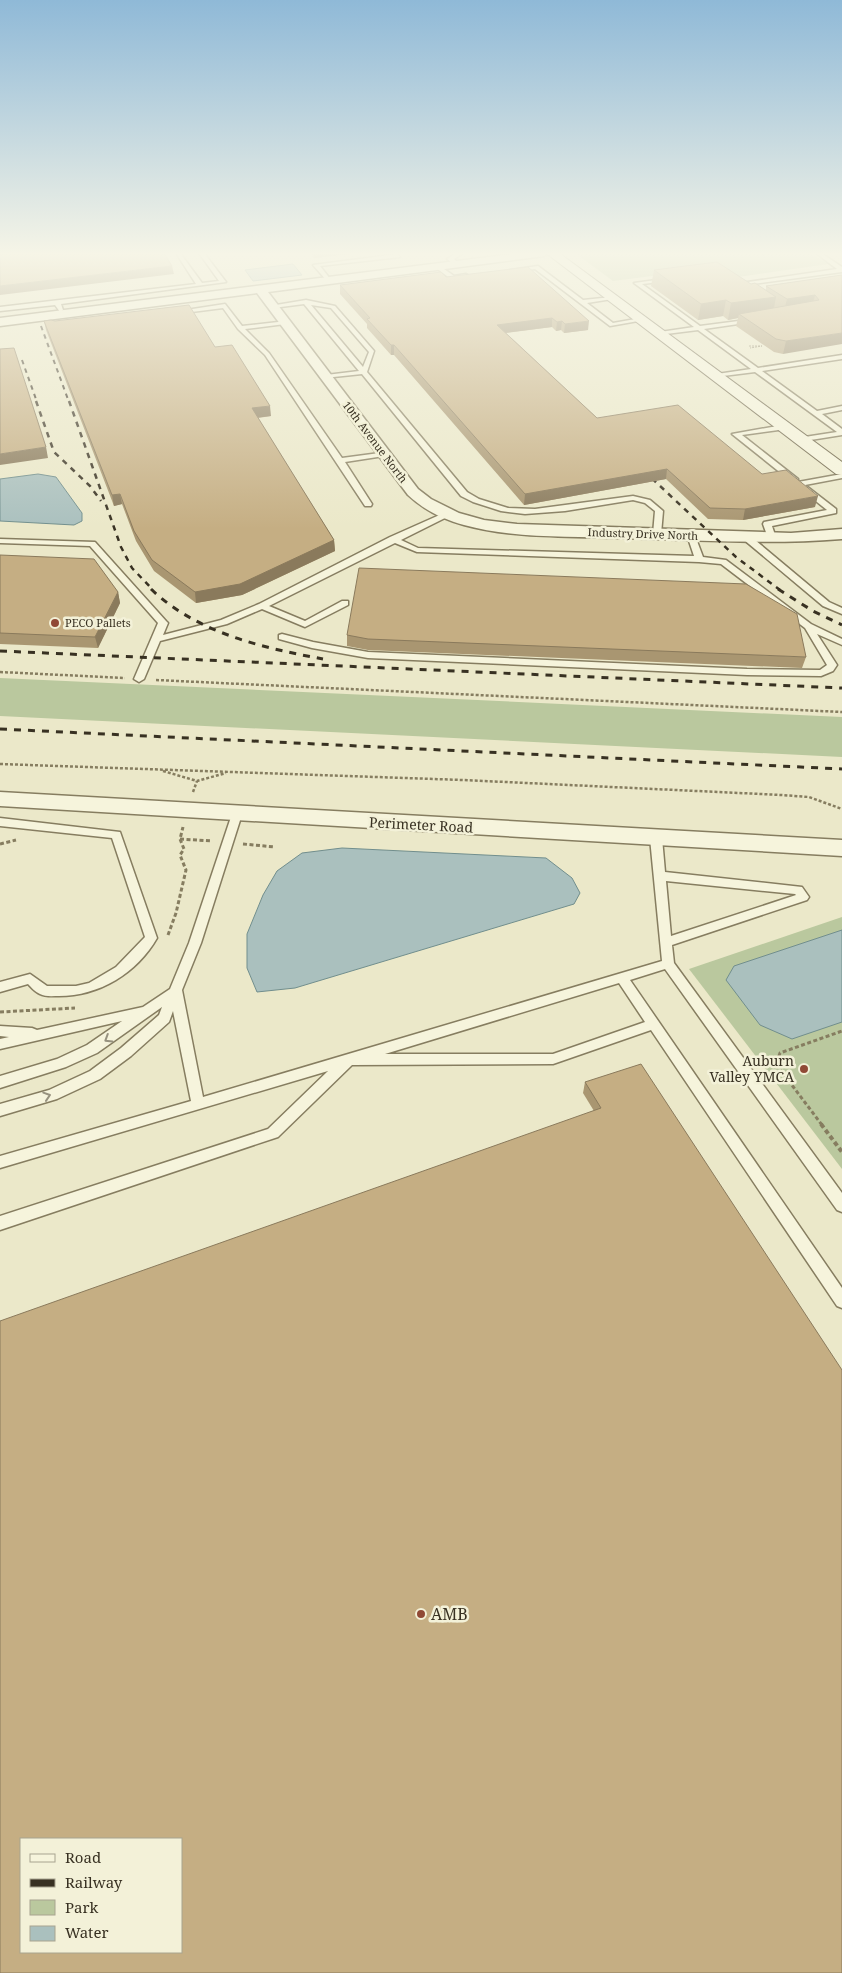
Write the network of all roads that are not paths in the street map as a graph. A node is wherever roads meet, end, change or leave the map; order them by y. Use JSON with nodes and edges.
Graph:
{"nodes":[{"id":1,"x":258,"y":345,"type":"edge"},
{"id":2,"x":302,"y":345,"type":"edge"},
{"id":3,"x":342,"y":345,"type":"edge"},
{"id":4,"x":366,"y":345,"type":"edge"},
{"id":5,"x":675,"y":345,"type":"edge"},
{"id":6,"x":723,"y":345,"type":"edge"},
{"id":7,"x":842,"y":357,"type":"edge"},
{"id":8,"x":757,"y":370,"type":"junction"},
{"id":9,"x":364,"y":372,"type":"junction"},
{"id":10,"x":716,"y":376,"type":"junction"},
{"id":11,"x":326,"y":377,"type":"junction"},
{"id":12,"x":842,"y":408,"type":"edge"},
{"id":13,"x":816,"y":413,"type":"junction"},
{"id":14,"x":783,"y":427,"type":"junction"},
{"id":15,"x":842,"y":432,"type":"edge"},
{"id":16,"x":801,"y":440,"type":"junction"},
{"id":17,"x":384,"y":454,"type":"junction"},
{"id":18,"x":340,"y":461,"type":"junction"},
{"id":19,"x":842,"y":470,"type":"edge"},
{"id":20,"x":842,"y":476,"type":"edge"},
{"id":21,"x":799,"y":484,"type":"junction"},
{"id":22,"x":368,"y":504,"type":"dead end"},
{"id":23,"x":444,"y":515,"type":"junction"},
{"id":24,"x":657,"y":534,"type":"junction"},
{"id":25,"x":842,"y":534,"type":"edge"},
{"id":26,"x":691,"y":535,"type":"junction"},
{"id":27,"x":746,"y":537,"type":"junction"},
{"id":28,"x":772,"y":538,"type":"junction"},
{"id":29,"x":393,"y":539,"type":"junction"},
{"id":30,"x":0,"y":541,"type":"edge"},
{"id":31,"x":699,"y":559,"type":"junction"},
{"id":32,"x":345,"y":603,"type":"dead end"},
{"id":33,"x":262,"y":606,"type":"junction"},
{"id":34,"x":842,"y":611,"type":"edge"},
{"id":35,"x":306,"y":624,"type":"junction"},
{"id":36,"x":808,"y":626,"type":"junction"},
{"id":37,"x":156,"y":638,"type":"junction"},
{"id":38,"x":842,"y":642,"type":"edge"},
{"id":39,"x":139,"y":679,"type":"road end"},
{"id":40,"x":0,"y":799,"type":"edge"},
{"id":41,"x":236,"y":814,"type":"junction"},
{"id":42,"x":0,"y":822,"type":"edge"},
{"id":43,"x":656,"y":838,"type":"junction"},
{"id":44,"x":842,"y":848,"type":"edge"},
{"id":45,"x":660,"y":876,"type":"junction"},
{"id":46,"x":666,"y":942,"type":"junction"},
{"id":47,"x":668,"y":964,"type":"junction"},
{"id":48,"x":622,"y":978,"type":"junction"},
{"id":49,"x":0,"y":987,"type":"edge"},
{"id":50,"x":176,"y":991,"type":"junction"},
{"id":51,"x":149,"y":1010,"type":"junction"},
{"id":52,"x":654,"y":1024,"type":"junction"},
{"id":53,"x":0,"y":1031,"type":"edge"},
{"id":54,"x":47,"y":1034,"type":"junction"},
{"id":55,"x":0,"y":1044,"type":"edge"},
{"id":56,"x":349,"y":1060,"type":"junction"},
{"id":57,"x":0,"y":1082,"type":"edge"},
{"id":58,"x":198,"y":1104,"type":"junction"},
{"id":59,"x":0,"y":1110,"type":"edge"},
{"id":60,"x":0,"y":1162,"type":"edge"},
{"id":61,"x":842,"y":1205,"type":"edge"},
{"id":62,"x":0,"y":1223,"type":"edge"},
{"id":63,"x":842,"y":1301,"type":"edge"}],
"edges":[{"from":1,"to":18,"type":"lane"},
{"from":2,"to":11,"type":"street","name":"10th Avenue North"},
{"from":3,"to":9,"type":"lane"},
{"from":4,"to":9,"type":"lane"},
{"from":5,"to":10,"type":"street"},
{"from":6,"to":8,"type":"lane"},
{"from":7,"to":8,"type":"lane"},
{"from":8,"to":10,"type":"lane"},
{"from":8,"to":13,"type":"lane"},
{"from":9,"to":11,"type":"lane"},
{"from":9,"to":24,"type":"lane"},
{"from":10,"to":14,"type":"street"},
{"from":11,"to":17,"type":"street","name":"10th Avenue North"},
{"from":12,"to":13,"type":"lane"},
{"from":13,"to":15,"type":"lane"},
{"from":14,"to":16,"type":"street"},
{"from":14,"to":21,"type":"lane"},
{"from":15,"to":16,"type":"lane"},
{"from":16,"to":19,"type":"street"},
{"from":17,"to":18,"type":"lane"},
{"from":17,"to":23,"type":"street","name":"10th Avenue North"},
{"from":18,"to":22,"type":"lane"},
{"from":20,"to":21,"type":"lane"},
{"from":21,"to":28,"type":"lane"},
{"from":23,"to":24,"type":"street","name":"Industry Drive North"},
{"from":23,"to":29,"type":"lane"},
{"from":24,"to":26,"type":"street","name":"Industry Drive North"},
{"from":25,"to":28,"type":"street","name":"Industry Drive North"},
{"from":26,"to":27,"type":"street","name":"Industry Drive North"},
{"from":26,"to":31,"type":"lane"},
{"from":27,"to":28,"type":"street","name":"Industry Drive North"},
{"from":27,"to":34,"type":"lane"},
{"from":29,"to":31,"type":"lane"},
{"from":29,"to":33,"type":"lane"},
{"from":30,"to":37,"type":"lane"},
{"from":31,"to":36,"type":"lane"},
{"from":32,"to":35,"type":"lane"},
{"from":33,"to":35,"type":"lane"},
{"from":33,"to":37,"type":"lane"},
{"from":35,"to":36,"type":"lane"},
{"from":36,"to":38,"type":"lane"},
{"from":37,"to":39,"type":"lane"},
{"from":40,"to":41,"type":"street","name":"Perimeter Road"},
{"from":41,"to":43,"type":"street","name":"Perimeter Road"},
{"from":41,"to":50,"type":"lane"},
{"from":42,"to":49,"type":"lane"},
{"from":43,"to":44,"type":"street","name":"Perimeter Road"},
{"from":43,"to":45,"type":"lane"},
{"from":45,"to":46,"type":"lane"},
{"from":45,"to":46,"type":"lane"},
{"from":46,"to":47,"type":"lane"},
{"from":47,"to":48,"type":"lane"},
{"from":47,"to":61,"type":"lane"},
{"from":48,"to":52,"type":"lane"},
{"from":48,"to":56,"type":"lane"},
{"from":50,"to":51,"type":"lane"},
{"from":50,"to":58,"type":"lane"},
{"from":59,"to":50,"type":"lane","one_way":true},
{"from":51,"to":54,"type":"lane"},
{"from":51,"to":57,"type":"lane","one_way":true},
{"from":52,"to":56,"type":"lane"},
{"from":52,"to":63,"type":"lane"},
{"from":53,"to":54,"type":"lane"},
{"from":54,"to":55,"type":"lane"},
{"from":56,"to":58,"type":"lane"},
{"from":56,"to":62,"type":"lane"},
{"from":58,"to":60,"type":"lane"}]}
